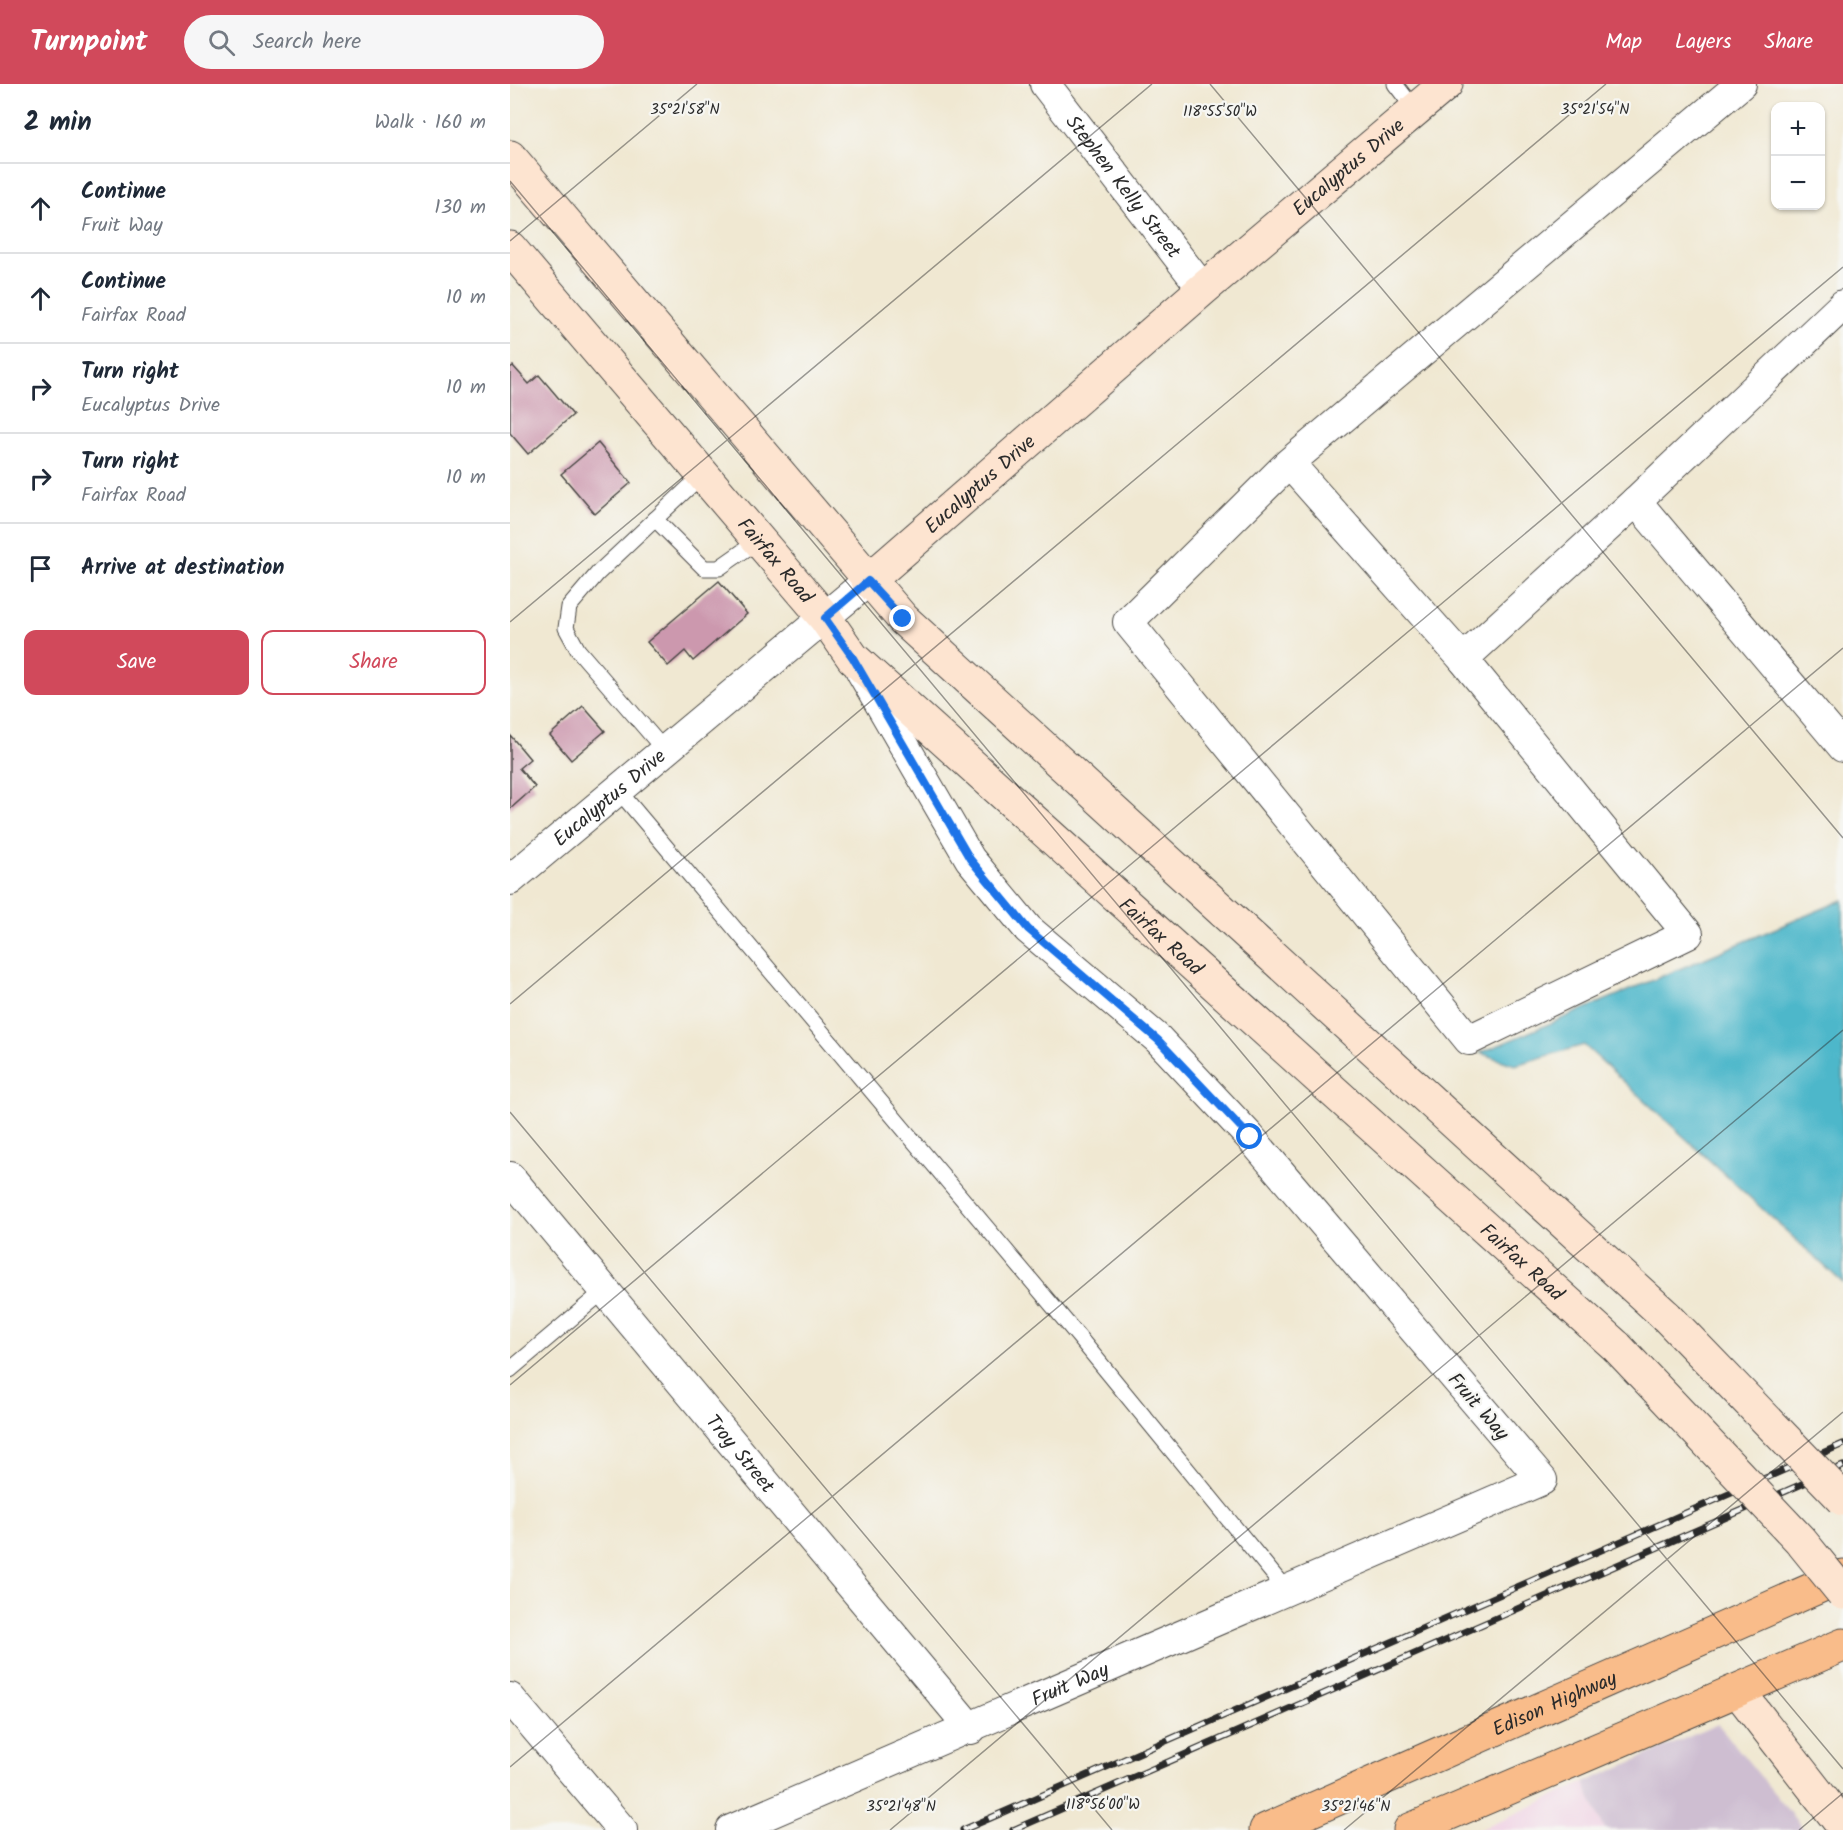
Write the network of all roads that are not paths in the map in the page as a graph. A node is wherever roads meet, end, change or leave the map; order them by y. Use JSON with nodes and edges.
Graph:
{"nodes":[{"id":1,"x":1045,"y":84,"type":"edge"},
{"id":2,"x":1395,"y":84,"type":"edge"},
{"id":3,"x":1446,"y":84,"type":"edge"},
{"id":4,"x":1741,"y":84,"type":"edge"},
{"id":5,"x":1415,"y":110,"type":"junction"},
{"id":6,"x":510,"y":157,"type":"edge"},
{"id":7,"x":510,"y":248,"type":"edge"},
{"id":8,"x":1203,"y":289,"type":"junction"},
{"id":9,"x":1839,"y":316,"type":"edge"},
{"id":10,"x":1289,"y":463,"type":"junction"},
{"id":11,"x":703,"y":474,"type":"junction"},
{"id":12,"x":1636,"y":501,"type":"junction"},
{"id":13,"x":655,"y":519,"type":"junction"},
{"id":14,"x":759,"y":540,"type":"junction"},
{"id":15,"x":868,"y":581,"type":"junction"},
{"id":16,"x":825,"y":618,"type":"junction"},
{"id":17,"x":853,"y":658,"type":"junction"},
{"id":18,"x":1463,"y":659,"type":"junction"},
{"id":19,"x":1843,"y":747,"type":"edge"},
{"id":20,"x":665,"y":751,"type":"junction"},
{"id":21,"x":618,"y":790,"type":"junction"},
{"id":22,"x":510,"y":880,"type":"edge"},
{"id":23,"x":510,"y":1177,"type":"edge"},
{"id":24,"x":605,"y":1290,"type":"junction"},
{"id":25,"x":510,"y":1370,"type":"edge"},
{"id":26,"x":1843,"y":1499,"type":"edge"},
{"id":27,"x":1843,"y":1576,"type":"edge"},
{"id":28,"x":1287,"y":1590,"type":"junction"},
{"id":29,"x":1843,"y":1593,"type":"edge"},
{"id":30,"x":1843,"y":1645,"type":"edge"},
{"id":31,"x":1739,"y":1692,"type":"junction"},
{"id":32,"x":510,"y":1698,"type":"edge"},
{"id":33,"x":971,"y":1729,"type":"junction"},
{"id":34,"x":1843,"y":1826,"type":"edge"},
{"id":35,"x":622,"y":1830,"type":"edge"},
{"id":36,"x":731,"y":1830,"type":"edge"},
{"id":37,"x":1266,"y":1830,"type":"edge"},
{"id":38,"x":1410,"y":1830,"type":"edge"}],
"edges":[{"from":1,"to":8,"type":"street","name":"Stephen Kelly Street"},
{"from":2,"to":5,"type":"lane"},
{"from":3,"to":5,"type":"main road","name":"Eucalyptus Drive"},
{"from":4,"to":10,"type":"street"},
{"from":5,"to":8,"type":"main road","name":"Eucalyptus Drive"},
{"from":6,"to":15,"type":"main road"},
{"from":7,"to":11,"type":"main road","name":"Fairfax Road"},
{"from":8,"to":15,"type":"main road","name":"Eucalyptus Drive"},
{"from":9,"to":12,"type":"street"},
{"from":10,"to":18,"type":"street"},
{"from":10,"to":18,"type":"street"},
{"from":11,"to":13,"type":"lane"},
{"from":11,"to":14,"type":"main road","name":"Fairfax Road"},
{"from":12,"to":18,"type":"street"},
{"from":12,"to":19,"type":"street"},
{"from":13,"to":14,"type":"lane"},
{"from":13,"to":20,"type":"lane"},
{"from":14,"to":16,"type":"main road","name":"Fairfax Road"},
{"from":15,"to":16,"type":"street","name":"Eucalyptus Drive"},
{"from":15,"to":26,"type":"main road","bridge":true},
{"from":16,"to":17,"type":"main road","name":"Fairfax Road"},
{"from":16,"to":20,"type":"street","name":"Eucalyptus Drive"},
{"from":17,"to":28,"type":"street","name":"Fruit Way"},
{"from":17,"to":29,"type":"main road","name":"Fairfax Road","bridge":true},
{"from":20,"to":21,"type":"street","name":"Eucalyptus Drive"},
{"from":21,"to":22,"type":"street","name":"Eucalyptus Drive"},
{"from":21,"to":28,"type":"lane"},
{"from":23,"to":24,"type":"street","name":"Troy Street"},
{"from":24,"to":25,"type":"lane"},
{"from":24,"to":33,"type":"street","name":"Troy Street"},
{"from":27,"to":37,"type":"main road","name":"Edison Highway"},
{"from":28,"to":33,"type":"street","name":"Fruit Way"},
{"from":30,"to":31,"type":"main road"},
{"from":31,"to":34,"type":"main road"},
{"from":31,"to":38,"type":"main road"},
{"from":32,"to":35,"type":"street"},
{"from":33,"to":36,"type":"street","name":"Fruit Way"}]}
